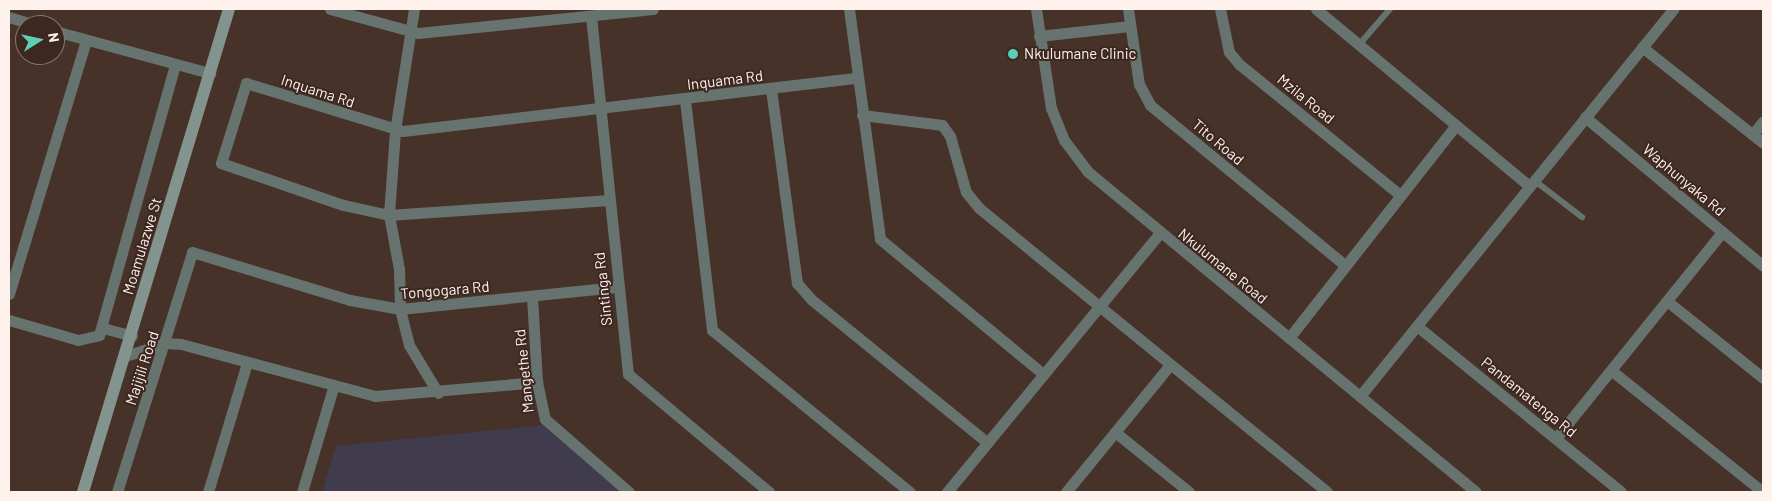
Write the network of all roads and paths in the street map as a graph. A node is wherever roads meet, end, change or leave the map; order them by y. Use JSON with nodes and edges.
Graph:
{"nodes":[{"id":1,"x":229,"y":9,"type":"edge"},
{"id":2,"x":330,"y":9,"type":"edge"},
{"id":3,"x":414,"y":9,"type":"edge"},
{"id":4,"x":653,"y":9,"type":"edge"},
{"id":5,"x":849,"y":9,"type":"edge"},
{"id":6,"x":1036,"y":9,"type":"edge"},
{"id":7,"x":1128,"y":9,"type":"edge"},
{"id":8,"x":1220,"y":9,"type":"edge"},
{"id":9,"x":1316,"y":9,"type":"edge"},
{"id":10,"x":1390,"y":9,"type":"edge"},
{"id":11,"x":1673,"y":9,"type":"edge"},
{"id":12,"x":591,"y":16,"type":"junction"},
{"id":13,"x":1129,"y":26,"type":"junction"},
{"id":14,"x":412,"y":32,"type":"junction"},
{"id":15,"x":65,"y":34,"type":"edge"},
{"id":16,"x":1039,"y":36,"type":"junction"},
{"id":17,"x":86,"y":40,"type":"junction"},
{"id":18,"x":1358,"y":46,"type":"junction"},
{"id":19,"x":1642,"y":47,"type":"junction"},
{"id":20,"x":175,"y":64,"type":"junction"},
{"id":21,"x":210,"y":73,"type":"junction"},
{"id":22,"x":857,"y":78,"type":"junction"},
{"id":23,"x":771,"y":89,"type":"junction"},
{"id":24,"x":686,"y":100,"type":"junction"},
{"id":25,"x":598,"y":108,"type":"junction"},
{"id":26,"x":862,"y":115,"type":"junction"},
{"id":27,"x":1585,"y":117,"type":"junction"},
{"id":28,"x":1763,"y":122,"type":"edge"},
{"id":29,"x":1455,"y":126,"type":"junction"},
{"id":30,"x":395,"y":131,"type":"junction"},
{"id":31,"x":1753,"y":134,"type":"junction"},
{"id":32,"x":1763,"y":143,"type":"edge"},
{"id":33,"x":1532,"y":183,"type":"junction"},
{"id":34,"x":1400,"y":195,"type":"junction"},
{"id":35,"x":609,"y":200,"type":"junction"},
{"id":36,"x":389,"y":215,"type":"junction"},
{"id":37,"x":1582,"y":217,"type":"dead end"},
{"id":38,"x":1722,"y":232,"type":"junction"},
{"id":39,"x":1159,"y":234,"type":"junction"},
{"id":40,"x":192,"y":252,"type":"joint"},
{"id":41,"x":1345,"y":265,"type":"junction"},
{"id":42,"x":1763,"y":266,"type":"edge"},
{"id":43,"x":617,"y":287,"type":"junction"},
{"id":44,"x":9,"y":294,"type":"edge"},
{"id":45,"x":532,"y":297,"type":"junction"},
{"id":46,"x":1667,"y":301,"type":"junction"},
{"id":47,"x":1101,"y":306,"type":"junction"},
{"id":48,"x":400,"y":309,"type":"junction"},
{"id":49,"x":9,"y":320,"type":"edge"},
{"id":50,"x":1417,"y":326,"type":"junction"},
{"id":51,"x":103,"y":328,"type":"junction"},
{"id":52,"x":132,"y":336,"type":"junction"},
{"id":53,"x":1289,"y":338,"type":"junction"},
{"id":54,"x":166,"y":343,"type":"junction"},
{"id":55,"x":125,"y":356,"type":"junction"},
{"id":56,"x":247,"y":363,"type":"junction"},
{"id":57,"x":1170,"y":365,"type":"junction"},
{"id":58,"x":1612,"y":371,"type":"junction"},
{"id":59,"x":1043,"y":374,"type":"junction"},
{"id":60,"x":1763,"y":378,"type":"edge"},
{"id":61,"x":537,"y":382,"type":"junction"},
{"id":62,"x":333,"y":388,"type":"junction"},
{"id":63,"x":438,"y":393,"type":"junction"},
{"id":64,"x":1360,"y":396,"type":"junction"},
{"id":65,"x":1115,"y":432,"type":"junction"},
{"id":66,"x":1556,"y":438,"type":"junction"},
{"id":67,"x":987,"y":442,"type":"junction"},
{"id":68,"x":83,"y":492,"type":"edge"},
{"id":69,"x":117,"y":492,"type":"edge"},
{"id":70,"x":208,"y":492,"type":"edge"},
{"id":71,"x":302,"y":492,"type":"edge"},
{"id":72,"x":629,"y":492,"type":"edge"},
{"id":73,"x":769,"y":492,"type":"edge"},
{"id":74,"x":910,"y":492,"type":"edge"},
{"id":75,"x":947,"y":492,"type":"edge"},
{"id":76,"x":1066,"y":492,"type":"edge"},
{"id":77,"x":1188,"y":492,"type":"edge"},
{"id":78,"x":1327,"y":492,"type":"edge"},
{"id":79,"x":1476,"y":492,"type":"edge"},
{"id":80,"x":1621,"y":492,"type":"edge"},
{"id":81,"x":1763,"y":492,"type":"edge"}],
"edges":[{"from":1,"to":21,"type":"street","name":"Moamulazwe St"},
{"from":2,"to":14,"type":"street"},
{"from":3,"to":14,"type":"street"},
{"from":4,"to":12,"type":"street"},
{"from":5,"to":22,"type":"street"},
{"from":6,"to":16,"type":"street","name":"Nkulumane Road"},
{"from":7,"to":13,"type":"street","name":"Tito Road"},
{"from":8,"to":34,"type":"street","name":"Mzila Road"},
{"from":9,"to":18,"type":"street"},
{"from":10,"to":18,"type":"lane"},
{"from":11,"to":19,"type":"street"},
{"from":12,"to":14,"type":"street"},
{"from":12,"to":25,"type":"street","name":"Sintinga Rd"},
{"from":13,"to":16,"type":"street"},
{"from":13,"to":41,"type":"street","name":"Tito Road"},
{"from":14,"to":30,"type":"street"},
{"from":15,"to":17,"type":"street"},
{"from":16,"to":39,"type":"street","name":"Nkulumane Road"},
{"from":17,"to":20,"type":"street"},
{"from":17,"to":44,"type":"street"},
{"from":18,"to":29,"type":"street"},
{"from":19,"to":27,"type":"street"},
{"from":19,"to":31,"type":"street"},
{"from":20,"to":21,"type":"street"},
{"from":20,"to":51,"type":"street"},
{"from":21,"to":52,"type":"street","name":"Moamulazwe St"},
{"from":22,"to":23,"type":"street","name":"Inquama Rd"},
{"from":22,"to":26,"type":"street"},
{"from":23,"to":24,"type":"street","name":"Inquama Rd"},
{"from":23,"to":67,"type":"street"},
{"from":24,"to":25,"type":"street","name":"Inquama Rd"},
{"from":24,"to":74,"type":"street"},
{"from":25,"to":30,"type":"street","name":"Inquama Rd"},
{"from":25,"to":35,"type":"street","name":"Sintinga Rd"},
{"from":26,"to":47,"type":"street"},
{"from":26,"to":59,"type":"street"},
{"from":27,"to":33,"type":"street"},
{"from":27,"to":38,"type":"street","name":"Waphunyaka Rd"},
{"from":28,"to":31,"type":"street"},
{"from":29,"to":33,"type":"street"},
{"from":29,"to":34,"type":"street"},
{"from":30,"to":36,"type":"street"},
{"from":30,"to":36,"type":"street","name":"Inquama Rd"},
{"from":31,"to":32,"type":"street"},
{"from":33,"to":37,"type":"lane"},
{"from":33,"to":50,"type":"street"},
{"from":34,"to":41,"type":"street"},
{"from":35,"to":36,"type":"street","name":"Inquama Rd"},
{"from":35,"to":43,"type":"street","name":"Sintinga Rd"},
{"from":36,"to":48,"type":"street"},
{"from":38,"to":42,"type":"street","name":"Waphunyaka Rd"},
{"from":38,"to":46,"type":"street"},
{"from":39,"to":47,"type":"street"},
{"from":39,"to":53,"type":"street","name":"Nkulumane Road"},
{"from":40,"to":48,"type":"street","name":"Tongogara Rd"},
{"from":40,"to":54,"type":"street","name":"Majijili Road"},
{"from":41,"to":53,"type":"street"},
{"from":43,"to":45,"type":"street","name":"Tongogara Rd"},
{"from":43,"to":73,"type":"street","name":"Sintinga Rd"},
{"from":45,"to":48,"type":"street","name":"Tongogara Rd"},
{"from":45,"to":61,"type":"street","name":"Mangethe Rd"},
{"from":46,"to":58,"type":"street"},
{"from":46,"to":60,"type":"street"},
{"from":47,"to":57,"type":"street"},
{"from":47,"to":59,"type":"street"},
{"from":48,"to":63,"type":"street"},
{"from":49,"to":51,"type":"street"},
{"from":50,"to":64,"type":"street"},
{"from":50,"to":66,"type":"street","name":"Pandamatenga Rd"},
{"from":51,"to":52,"type":"street"},
{"from":52,"to":55,"type":"street","name":"Moamulazwe St"},
{"from":53,"to":64,"type":"street","name":"Nkulumane Road"},
{"from":54,"to":55,"type":"street"},
{"from":54,"to":56,"type":"street"},
{"from":54,"to":69,"type":"street","name":"Majijili Road"},
{"from":55,"to":68,"type":"street","name":"Moamulazwe St"},
{"from":56,"to":62,"type":"street"},
{"from":56,"to":70,"type":"street"},
{"from":57,"to":65,"type":"street"},
{"from":57,"to":78,"type":"street"},
{"from":58,"to":66,"type":"street"},
{"from":58,"to":81,"type":"street"},
{"from":59,"to":67,"type":"street"},
{"from":61,"to":63,"type":"street"},
{"from":61,"to":72,"type":"street","name":"Mangethe Rd"},
{"from":62,"to":63,"type":"street"},
{"from":62,"to":71,"type":"street"},
{"from":64,"to":79,"type":"street","name":"Nkulumane Road"},
{"from":65,"to":76,"type":"street"},
{"from":65,"to":77,"type":"street"},
{"from":66,"to":80,"type":"street","name":"Pandamatenga Rd"},
{"from":67,"to":75,"type":"street"}]}
